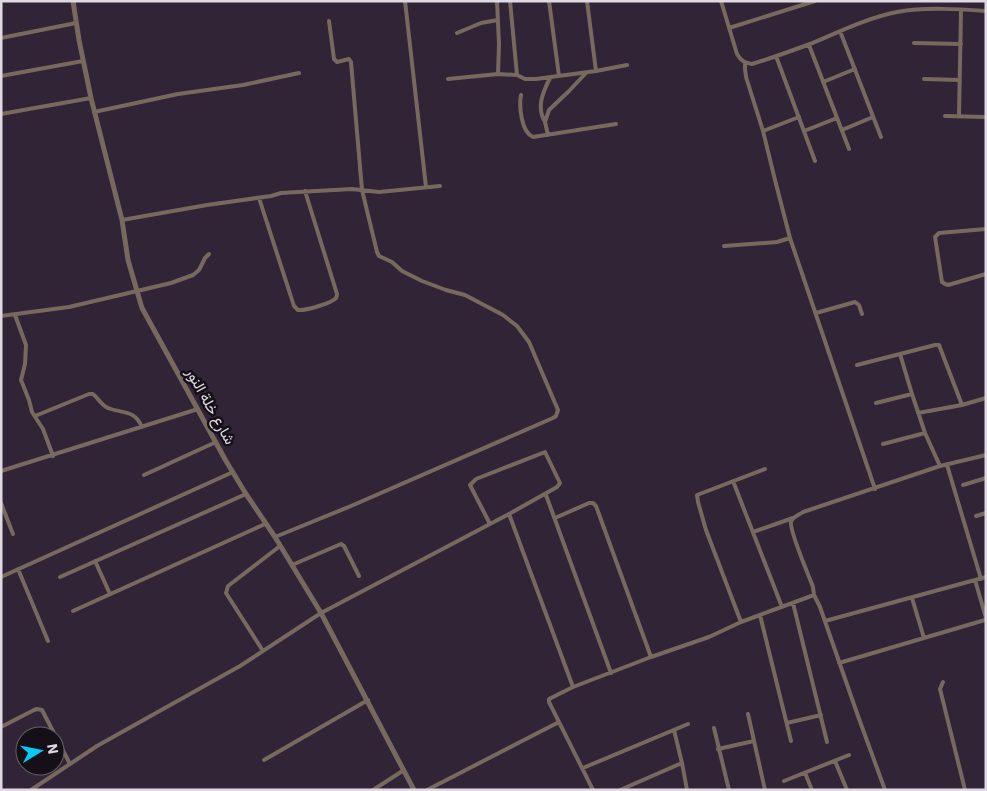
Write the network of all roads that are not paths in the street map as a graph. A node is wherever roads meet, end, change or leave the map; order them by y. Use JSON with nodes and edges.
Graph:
{"nodes":[{"id":1,"x":73,"y":1,"type":"edge"},
{"id":2,"x":405,"y":1,"type":"edge"},
{"id":3,"x":497,"y":1,"type":"edge"},
{"id":4,"x":510,"y":1,"type":"edge"},
{"id":5,"x":549,"y":1,"type":"edge"},
{"id":6,"x":587,"y":1,"type":"edge"},
{"id":7,"x":721,"y":1,"type":"edge"},
{"id":8,"x":815,"y":1,"type":"edge"},
{"id":9,"x":961,"y":10,"type":"junction"},
{"id":10,"x":986,"y":11,"type":"edge"},
{"id":11,"x":498,"y":20,"type":"junction"},
{"id":12,"x":330,"y":21,"type":"dead end"},
{"id":13,"x":76,"y":23,"type":"junction"},
{"id":14,"x":729,"y":28,"type":"junction"},
{"id":15,"x":840,"y":31,"type":"junction"},
{"id":16,"x":457,"y":33,"type":"dead end"},
{"id":17,"x":1,"y":38,"type":"edge"},
{"id":18,"x":914,"y":43,"type":"dead end"},
{"id":19,"x":961,"y":44,"type":"junction"},
{"id":20,"x":809,"y":45,"type":"junction"},
{"id":21,"x":776,"y":56,"type":"junction"},
{"id":22,"x":83,"y":61,"type":"junction"},
{"id":23,"x":746,"y":63,"type":"junction"},
{"id":24,"x":627,"y":65,"type":"dead end"},
{"id":25,"x":855,"y":69,"type":"junction"},
{"id":26,"x":596,"y":71,"type":"junction"},
{"id":27,"x":299,"y":73,"type":"dead end"},
{"id":28,"x":586,"y":73,"type":"junction"},
{"id":29,"x":498,"y":74,"type":"junction"},
{"id":30,"x":517,"y":75,"type":"junction"},
{"id":31,"x":1,"y":76,"type":"edge"},
{"id":32,"x":560,"y":76,"type":"junction"},
{"id":33,"x":550,"y":78,"type":"junction"},
{"id":34,"x":448,"y":79,"type":"dead end"},
{"id":35,"x":924,"y":79,"type":"dead end"},
{"id":36,"x":960,"y":80,"type":"junction"},
{"id":37,"x":823,"y":82,"type":"junction"},
{"id":38,"x":521,"y":95,"type":"dead end"},
{"id":39,"x":91,"y":98,"type":"junction"},
{"id":40,"x":94,"y":112,"type":"junction"},
{"id":41,"x":1,"y":114,"type":"edge"},
{"id":42,"x":945,"y":116,"type":"dead end"},
{"id":43,"x":960,"y":116,"type":"junction"},
{"id":44,"x":799,"y":117,"type":"junction"},
{"id":45,"x":873,"y":117,"type":"junction"},
{"id":46,"x":986,"y":117,"type":"edge"},
{"id":47,"x":837,"y":118,"type":"junction"},
{"id":48,"x":545,"y":122,"type":"junction"},
{"id":49,"x":616,"y":124,"type":"dead end"},
{"id":50,"x":842,"y":130,"type":"junction"},
{"id":51,"x":763,"y":131,"type":"junction"},
{"id":52,"x":804,"y":131,"type":"junction"},
{"id":53,"x":548,"y":135,"type":"junction"},
{"id":54,"x":881,"y":137,"type":"dead end"},
{"id":55,"x":849,"y":149,"type":"dead end"},
{"id":56,"x":815,"y":161,"type":"dead end"},
{"id":57,"x":440,"y":186,"type":"dead end"},
{"id":58,"x":426,"y":187,"type":"junction"},
{"id":59,"x":362,"y":190,"type":"junction"},
{"id":60,"x":305,"y":191,"type":"junction"},
{"id":61,"x":259,"y":198,"type":"junction"},
{"id":62,"x":122,"y":220,"type":"junction"},
{"id":63,"x":986,"y":229,"type":"edge"},
{"id":64,"x":790,"y":238,"type":"junction"},
{"id":65,"x":724,"y":246,"type":"dead end"},
{"id":66,"x":209,"y":254,"type":"dead end"},
{"id":67,"x":986,"y":274,"type":"edge"},
{"id":68,"x":136,"y":291,"type":"junction"},
{"id":69,"x":816,"y":313,"type":"junction"},
{"id":70,"x":15,"y":314,"type":"junction"},
{"id":71,"x":862,"y":314,"type":"dead end"},
{"id":72,"x":1,"y":316,"type":"edge"},
{"id":73,"x":900,"y":354,"type":"junction"},
{"id":74,"x":857,"y":365,"type":"dead end"},
{"id":75,"x":912,"y":394,"type":"junction"},
{"id":76,"x":986,"y":398,"type":"edge"},
{"id":77,"x":876,"y":403,"type":"dead end"},
{"id":78,"x":962,"y":405,"type":"junction"},
{"id":79,"x":198,"y":409,"type":"junction"},
{"id":80,"x":918,"y":413,"type":"junction"},
{"id":81,"x":35,"y":416,"type":"junction"},
{"id":82,"x":142,"y":427,"type":"junction"},
{"id":83,"x":925,"y":433,"type":"junction"},
{"id":84,"x":216,"y":442,"type":"junction"},
{"id":85,"x":883,"y":444,"type":"dead end"},
{"id":86,"x":986,"y":455,"type":"edge"},
{"id":87,"x":53,"y":456,"type":"junction"},
{"id":88,"x":947,"y":465,"type":"junction"},
{"id":89,"x":940,"y":466,"type":"junction"},
{"id":90,"x":765,"y":469,"type":"dead end"},
{"id":91,"x":1,"y":471,"type":"edge"},
{"id":92,"x":233,"y":472,"type":"junction"},
{"id":93,"x":144,"y":475,"type":"dead end"},
{"id":94,"x":986,"y":478,"type":"edge"},
{"id":95,"x":733,"y":481,"type":"junction"},
{"id":96,"x":963,"y":485,"type":"dead end"},
{"id":97,"x":875,"y":489,"type":"junction"},
{"id":98,"x":246,"y":494,"type":"junction"},
{"id":99,"x":546,"y":494,"type":"junction"},
{"id":100,"x":1,"y":503,"type":"edge"},
{"id":101,"x":986,"y":513,"type":"edge"},
{"id":102,"x":509,"y":514,"type":"junction"},
{"id":103,"x":976,"y":516,"type":"dead end"},
{"id":104,"x":555,"y":518,"type":"junction"},
{"id":105,"x":792,"y":518,"type":"junction"},
{"id":106,"x":265,"y":524,"type":"junction"},
{"id":107,"x":490,"y":524,"type":"junction"},
{"id":108,"x":753,"y":532,"type":"junction"},
{"id":109,"x":13,"y":534,"type":"dead end"},
{"id":110,"x":275,"y":537,"type":"junction"},
{"id":111,"x":280,"y":546,"type":"junction"},
{"id":112,"x":95,"y":561,"type":"junction"},
{"id":113,"x":292,"y":565,"type":"junction"},
{"id":114,"x":18,"y":569,"type":"junction"},
{"id":115,"x":358,"y":576,"type":"dead end"},
{"id":116,"x":1,"y":577,"type":"edge"},
{"id":117,"x":60,"y":577,"type":"dead end"},
{"id":118,"x":983,"y":578,"type":"edge"},
{"id":119,"x":974,"y":580,"type":"junction"},
{"id":120,"x":110,"y":594,"type":"junction"},
{"id":121,"x":814,"y":595,"type":"junction"},
{"id":122,"x":912,"y":598,"type":"junction"},
{"id":123,"x":793,"y":604,"type":"junction"},
{"id":124,"x":782,"y":607,"type":"junction"},
{"id":125,"x":73,"y":611,"type":"dead end"},
{"id":126,"x":322,"y":612,"type":"junction"},
{"id":127,"x":760,"y":615,"type":"junction"},
{"id":128,"x":825,"y":621,"type":"junction"},
{"id":129,"x":741,"y":622,"type":"junction"},
{"id":130,"x":924,"y":638,"type":"junction"},
{"id":131,"x":48,"y":641,"type":"dead end"},
{"id":132,"x":263,"y":651,"type":"junction"},
{"id":133,"x":651,"y":657,"type":"junction"},
{"id":134,"x":839,"y":663,"type":"junction"},
{"id":135,"x":610,"y":673,"type":"junction"},
{"id":136,"x":943,"y":682,"type":"dead end"},
{"id":137,"x":573,"y":687,"type":"junction"},
{"id":138,"x":368,"y":700,"type":"junction"},
{"id":139,"x":748,"y":714,"type":"dead end"},
{"id":140,"x":821,"y":715,"type":"junction"},
{"id":141,"x":560,"y":722,"type":"junction"},
{"id":142,"x":787,"y":723,"type":"junction"},
{"id":143,"x":688,"y":724,"type":"dead end"},
{"id":144,"x":1,"y":727,"type":"edge"},
{"id":145,"x":714,"y":728,"type":"dead end"},
{"id":146,"x":674,"y":730,"type":"junction"},
{"id":147,"x":754,"y":741,"type":"junction"},
{"id":148,"x":791,"y":741,"type":"dead end"},
{"id":149,"x":827,"y":742,"type":"dead end"},
{"id":150,"x":718,"y":749,"type":"junction"},
{"id":151,"x":849,"y":755,"type":"dead end"},
{"id":152,"x":264,"y":760,"type":"dead end"},
{"id":153,"x":836,"y":761,"type":"junction"},
{"id":154,"x":682,"y":763,"type":"junction"},
{"id":155,"x":70,"y":764,"type":"junction"},
{"id":156,"x":583,"y":768,"type":"junction"},
{"id":157,"x":404,"y":770,"type":"junction"},
{"id":158,"x":805,"y":773,"type":"junction"},
{"id":159,"x":784,"y":781,"type":"dead end"},
{"id":160,"x":31,"y":790,"type":"edge"},
{"id":161,"x":373,"y":790,"type":"edge"},
{"id":162,"x":414,"y":790,"type":"edge"},
{"id":163,"x":427,"y":790,"type":"edge"},
{"id":164,"x":593,"y":790,"type":"edge"},
{"id":165,"x":620,"y":790,"type":"edge"},
{"id":166,"x":687,"y":790,"type":"edge"},
{"id":167,"x":729,"y":790,"type":"edge"},
{"id":168,"x":765,"y":790,"type":"edge"},
{"id":169,"x":812,"y":790,"type":"edge"},
{"id":170,"x":847,"y":790,"type":"edge"},
{"id":171,"x":885,"y":790,"type":"edge"},
{"id":172,"x":965,"y":790,"type":"edge"}],
"edges":[{"from":1,"to":13,"type":"street","name":"شارع خلة النور"},
{"from":2,"to":58,"type":"street"},
{"from":3,"to":11,"type":"street"},
{"from":4,"to":30,"type":"street"},
{"from":5,"to":32,"type":"street"},
{"from":6,"to":26,"type":"street"},
{"from":7,"to":14,"type":"street"},
{"from":8,"to":14,"type":"street"},
{"from":9,"to":10,"type":"street"},
{"from":9,"to":15,"type":"street"},
{"from":9,"to":19,"type":"street"},
{"from":11,"to":16,"type":"street"},
{"from":11,"to":29,"type":"street"},
{"from":12,"to":59,"type":"street"},
{"from":13,"to":17,"type":"street"},
{"from":13,"to":22,"type":"street","name":"شارع خلة النور"},
{"from":14,"to":23,"type":"street"},
{"from":15,"to":20,"type":"street"},
{"from":15,"to":25,"type":"street"},
{"from":18,"to":19,"type":"street"},
{"from":19,"to":36,"type":"street"},
{"from":20,"to":21,"type":"street"},
{"from":20,"to":37,"type":"street"},
{"from":21,"to":23,"type":"street"},
{"from":21,"to":44,"type":"street"},
{"from":22,"to":31,"type":"street"},
{"from":22,"to":39,"type":"street","name":"شارع خلة النور"},
{"from":23,"to":51,"type":"street"},
{"from":24,"to":26,"type":"street"},
{"from":25,"to":37,"type":"street"},
{"from":25,"to":45,"type":"street"},
{"from":26,"to":28,"type":"street"},
{"from":27,"to":40,"type":"street"},
{"from":28,"to":32,"type":"street"},
{"from":28,"to":48,"type":"street"},
{"from":29,"to":30,"type":"street"},
{"from":29,"to":34,"type":"street"},
{"from":30,"to":33,"type":"street"},
{"from":32,"to":33,"type":"street"},
{"from":33,"to":48,"type":"street"},
{"from":35,"to":36,"type":"street"},
{"from":36,"to":43,"type":"street"},
{"from":37,"to":47,"type":"street"},
{"from":38,"to":53,"type":"street"},
{"from":39,"to":40,"type":"street","name":"شارع خلة النور"},
{"from":39,"to":41,"type":"street"},
{"from":40,"to":62,"type":"street","name":"شارع خلة النور"},
{"from":42,"to":43,"type":"street"},
{"from":43,"to":46,"type":"street"},
{"from":44,"to":51,"type":"street"},
{"from":44,"to":52,"type":"street"},
{"from":45,"to":50,"type":"street"},
{"from":45,"to":54,"type":"street"},
{"from":47,"to":50,"type":"street"},
{"from":47,"to":52,"type":"street"},
{"from":48,"to":53,"type":"street"},
{"from":49,"to":53,"type":"street"},
{"from":50,"to":55,"type":"street"},
{"from":51,"to":64,"type":"street"},
{"from":52,"to":56,"type":"street"},
{"from":57,"to":58,"type":"street"},
{"from":58,"to":59,"type":"street"},
{"from":59,"to":60,"type":"street"},
{"from":59,"to":110,"type":"street"},
{"from":60,"to":61,"type":"street"},
{"from":60,"to":61,"type":"street"},
{"from":61,"to":62,"type":"street"},
{"from":62,"to":68,"type":"street","name":"شارع خلة النور"},
{"from":63,"to":67,"type":"street"},
{"from":64,"to":65,"type":"street"},
{"from":64,"to":69,"type":"street"},
{"from":66,"to":68,"type":"street"},
{"from":68,"to":70,"type":"street"},
{"from":68,"to":79,"type":"street","name":"شارع خلة النور"},
{"from":69,"to":71,"type":"street"},
{"from":69,"to":97,"type":"street"},
{"from":70,"to":72,"type":"street"},
{"from":70,"to":81,"type":"street"},
{"from":73,"to":74,"type":"street"},
{"from":73,"to":75,"type":"street"},
{"from":73,"to":78,"type":"street"},
{"from":75,"to":77,"type":"street"},
{"from":75,"to":80,"type":"street"},
{"from":76,"to":78,"type":"street"},
{"from":78,"to":80,"type":"street"},
{"from":79,"to":82,"type":"street"},
{"from":79,"to":84,"type":"street","name":"شارع خلة النور"},
{"from":80,"to":83,"type":"street"},
{"from":81,"to":82,"type":"street"},
{"from":81,"to":87,"type":"street"},
{"from":82,"to":87,"type":"street"},
{"from":83,"to":85,"type":"street"},
{"from":83,"to":89,"type":"street"},
{"from":84,"to":92,"type":"street","name":"شارع خلة النور"},
{"from":84,"to":93,"type":"street"},
{"from":86,"to":88,"type":"street"},
{"from":87,"to":91,"type":"street"},
{"from":88,"to":89,"type":"street"},
{"from":88,"to":118,"type":"street"},
{"from":89,"to":97,"type":"street"},
{"from":90,"to":95,"type":"street"},
{"from":92,"to":98,"type":"street","name":"شارع خلة النور"},
{"from":92,"to":114,"type":"street"},
{"from":94,"to":96,"type":"street"},
{"from":95,"to":108,"type":"street"},
{"from":95,"to":129,"type":"street"},
{"from":97,"to":105,"type":"street"},
{"from":98,"to":106,"type":"street","name":"شارع خلة النور"},
{"from":98,"to":112,"type":"street"},
{"from":99,"to":102,"type":"street"},
{"from":99,"to":104,"type":"street"},
{"from":99,"to":107,"type":"street"},
{"from":100,"to":109,"type":"street"},
{"from":101,"to":103,"type":"street"},
{"from":102,"to":107,"type":"street"},
{"from":102,"to":137,"type":"street"},
{"from":104,"to":133,"type":"street"},
{"from":104,"to":135,"type":"street"},
{"from":105,"to":108,"type":"street"},
{"from":105,"to":121,"type":"street"},
{"from":106,"to":110,"type":"street","name":"شارع خلة النور"},
{"from":106,"to":120,"type":"street"},
{"from":107,"to":126,"type":"street"},
{"from":108,"to":124,"type":"street"},
{"from":110,"to":111,"type":"street","name":"شارع خلة النور"},
{"from":111,"to":113,"type":"street","name":"شارع خلة النور"},
{"from":111,"to":132,"type":"street"},
{"from":112,"to":117,"type":"street"},
{"from":112,"to":120,"type":"street"},
{"from":113,"to":115,"type":"street"},
{"from":113,"to":126,"type":"street","name":"شارع خلة النور"},
{"from":114,"to":116,"type":"street"},
{"from":114,"to":131,"type":"street"},
{"from":118,"to":119,"type":"street"},
{"from":119,"to":122,"type":"street"},
{"from":119,"to":130,"type":"street"},
{"from":120,"to":125,"type":"street"},
{"from":121,"to":123,"type":"street"},
{"from":121,"to":128,"type":"street"},
{"from":122,"to":128,"type":"street"},
{"from":122,"to":130,"type":"street"},
{"from":123,"to":124,"type":"street"},
{"from":123,"to":140,"type":"street"},
{"from":124,"to":127,"type":"street"},
{"from":126,"to":132,"type":"street"},
{"from":126,"to":138,"type":"street","name":"شارع خلة النور"},
{"from":127,"to":129,"type":"street"},
{"from":127,"to":142,"type":"street"},
{"from":128,"to":134,"type":"street"},
{"from":129,"to":133,"type":"street"},
{"from":130,"to":134,"type":"street"},
{"from":132,"to":155,"type":"street"},
{"from":133,"to":135,"type":"street"},
{"from":134,"to":171,"type":"street"},
{"from":135,"to":137,"type":"street"},
{"from":136,"to":172,"type":"street"},
{"from":137,"to":141,"type":"street"},
{"from":138,"to":152,"type":"street"},
{"from":138,"to":157,"type":"street","name":"شارع خلة النور"},
{"from":139,"to":147,"type":"street"},
{"from":140,"to":142,"type":"street"},
{"from":140,"to":149,"type":"street"},
{"from":141,"to":156,"type":"street"},
{"from":141,"to":163,"type":"street"},
{"from":142,"to":148,"type":"street"},
{"from":143,"to":146,"type":"street"},
{"from":144,"to":155,"type":"street"},
{"from":145,"to":150,"type":"street"},
{"from":146,"to":154,"type":"street"},
{"from":146,"to":156,"type":"street"},
{"from":147,"to":150,"type":"street"},
{"from":147,"to":168,"type":"street"},
{"from":150,"to":167,"type":"street"},
{"from":151,"to":153,"type":"street"},
{"from":153,"to":158,"type":"street"},
{"from":153,"to":170,"type":"street"},
{"from":154,"to":165,"type":"street"},
{"from":154,"to":166,"type":"street"},
{"from":155,"to":160,"type":"street"},
{"from":156,"to":164,"type":"street"},
{"from":157,"to":161,"type":"street"},
{"from":157,"to":162,"type":"street","name":"شارع خلة النور"},
{"from":158,"to":159,"type":"street"},
{"from":158,"to":169,"type":"street"}]}
